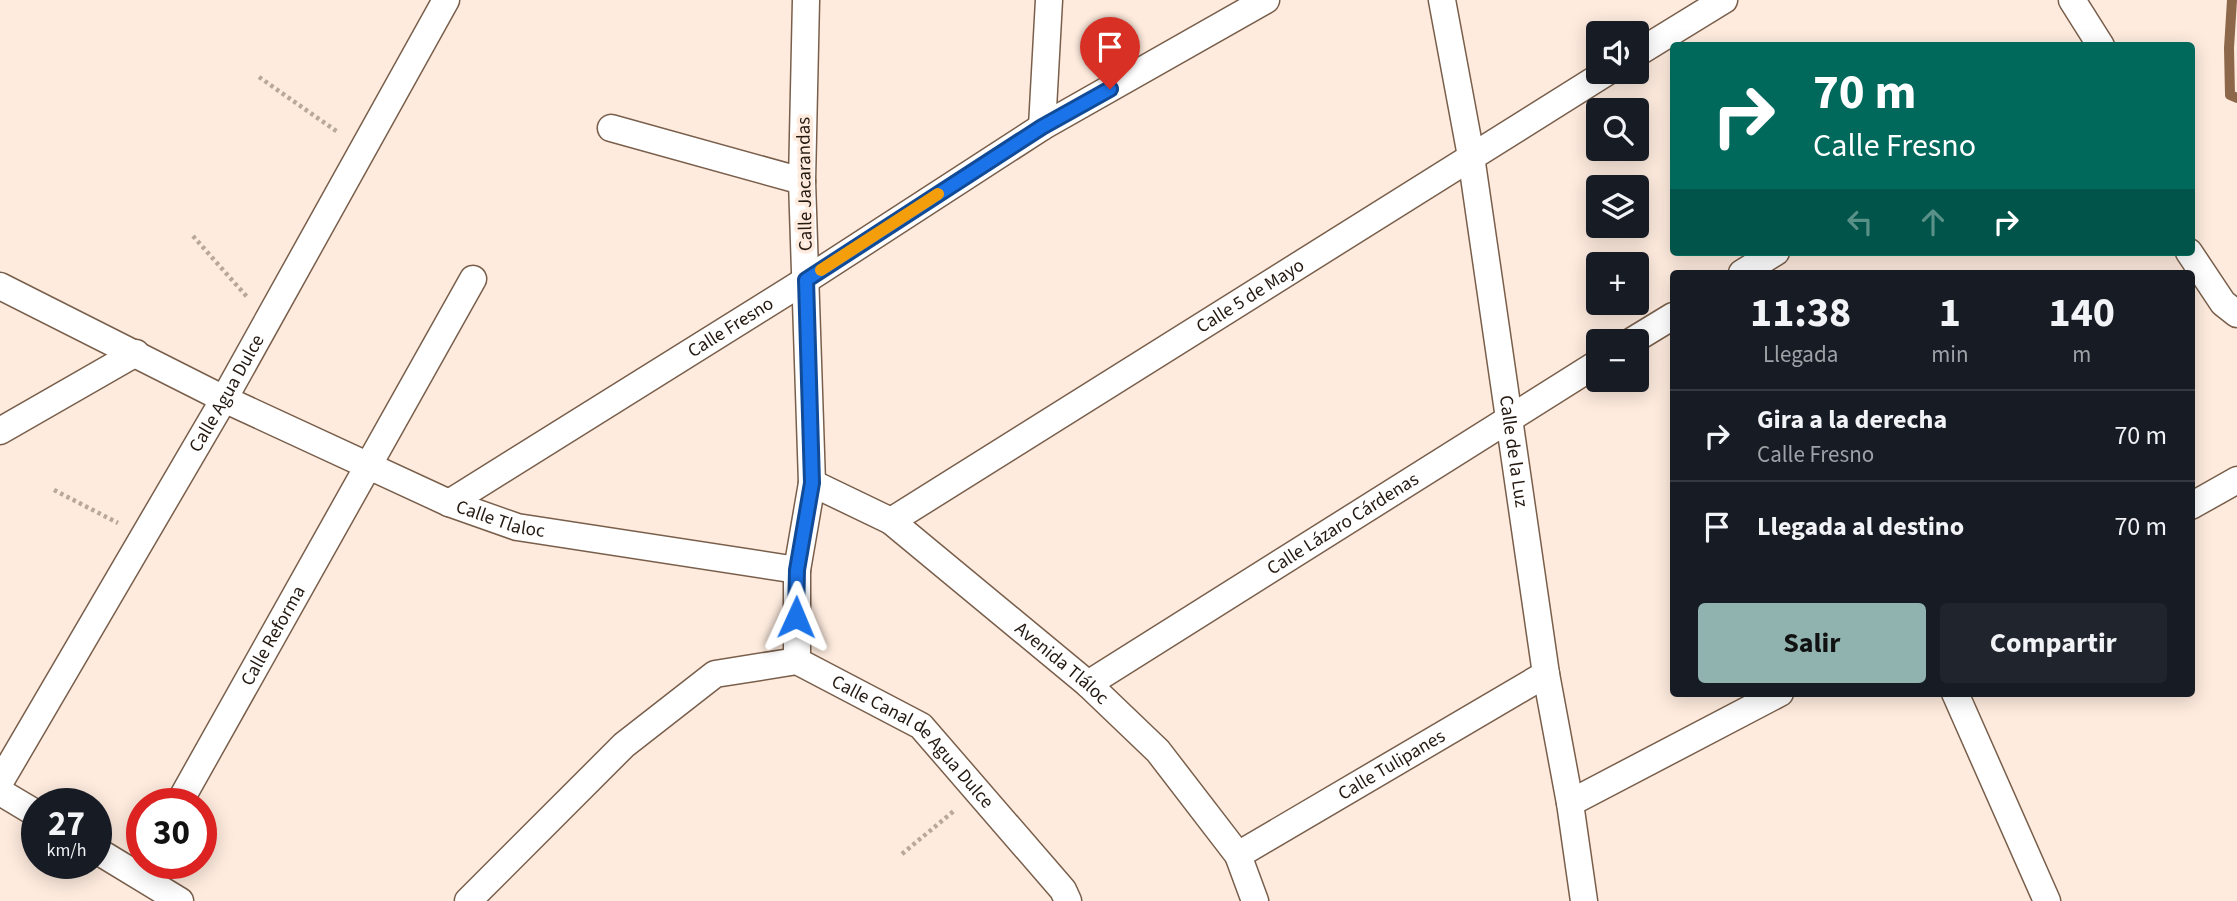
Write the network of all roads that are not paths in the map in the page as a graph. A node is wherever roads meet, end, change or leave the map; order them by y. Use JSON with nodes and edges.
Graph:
{"nodes":[{"id":1,"x":446,"y":0,"type":"edge"},
{"id":2,"x":806,"y":0,"type":"edge"},
{"id":3,"x":1049,"y":0,"type":"edge"},
{"id":4,"x":1266,"y":0,"type":"edge"},
{"id":5,"x":1442,"y":0,"type":"edge"},
{"id":6,"x":1724,"y":0,"type":"edge"},
{"id":7,"x":2072,"y":0,"type":"edge"},
{"id":8,"x":2098,"y":42,"type":"edge"},
{"id":9,"x":1649,"y":46,"type":"edge"},
{"id":10,"x":1588,"y":84,"type":"edge"},
{"id":11,"x":1042,"y":127,"type":"junction"},
{"id":12,"x":611,"y":128,"type":"dead end"},
{"id":13,"x":1471,"y":156,"type":"junction"},
{"id":14,"x":802,"y":181,"type":"junction"},
{"id":15,"x":1770,"y":256,"type":"edge"},
{"id":16,"x":2192,"y":256,"type":"edge"},
{"id":17,"x":1747,"y":270,"type":"edge"},
{"id":18,"x":473,"y":279,"type":"dead end"},
{"id":19,"x":806,"y":280,"type":"junction"},
{"id":20,"x":0,"y":286,"type":"edge"},
{"id":21,"x":2237,"y":314,"type":"edge"},
{"id":22,"x":1670,"y":318,"type":"edge"},
{"id":23,"x":1649,"y":331,"type":"edge"},
{"id":24,"x":136,"y":353,"type":"junction"},
{"id":25,"x":1586,"y":370,"type":"edge"},
{"id":26,"x":224,"y":399,"type":"junction"},
{"id":27,"x":1509,"y":418,"type":"junction"},
{"id":28,"x":0,"y":431,"type":"edge"},
{"id":29,"x":367,"y":465,"type":"junction"},
{"id":30,"x":2237,"y":480,"type":"edge"},
{"id":31,"x":812,"y":483,"type":"junction"},
{"id":32,"x":449,"y":503,"type":"junction"},
{"id":33,"x":2195,"y":504,"type":"edge"},
{"id":34,"x":891,"y":521,"type":"junction"},
{"id":35,"x":797,"y":570,"type":"junction"},
{"id":36,"x":797,"y":660,"type":"junction"},
{"id":37,"x":1546,"y":674,"type":"junction"},
{"id":38,"x":1088,"y":684,"type":"junction"},
{"id":39,"x":1772,"y":697,"type":"edge"},
{"id":40,"x":1957,"y":697,"type":"edge"},
{"id":41,"x":0,"y":782,"type":"edge"},
{"id":42,"x":187,"y":788,"type":"edge"},
{"id":43,"x":0,"y":792,"type":"edge"},
{"id":44,"x":1570,"y":803,"type":"junction"},
{"id":45,"x":21,"y":804,"type":"edge"},
{"id":46,"x":1238,"y":855,"type":"junction"},
{"id":47,"x":154,"y":879,"type":"edge"},
{"id":48,"x":180,"y":901,"type":"edge"},
{"id":49,"x":468,"y":901,"type":"edge"},
{"id":50,"x":1068,"y":901,"type":"edge"},
{"id":51,"x":1255,"y":901,"type":"edge"},
{"id":52,"x":1584,"y":901,"type":"edge"},
{"id":53,"x":2047,"y":901,"type":"edge"}],
"edges":[{"from":1,"to":26,"type":"street","name":"Calle Agua Dulce"},
{"from":2,"to":14,"type":"street","name":"Calle Jacarandas"},
{"from":3,"to":11,"type":"street"},
{"from":4,"to":11,"type":"street","name":"Calle Fresno"},
{"from":5,"to":13,"type":"street","name":"Calle de la Luz"},
{"from":6,"to":9,"type":"street"},
{"from":7,"to":8,"type":"street"},
{"from":10,"to":13,"type":"street","name":"Calle 5 de Mayo"},
{"from":11,"to":19,"type":"street","name":"Calle Fresno"},
{"from":12,"to":14,"type":"street"},
{"from":13,"to":27,"type":"street","name":"Calle de la Luz"},
{"from":13,"to":34,"type":"street","name":"Calle 5 de Mayo"},
{"from":14,"to":19,"type":"street","name":"Calle Jacarandas"},
{"from":15,"to":17,"type":"street"},
{"from":16,"to":21,"type":"street"},
{"from":18,"to":29,"type":"street","name":"Calle Reforma"},
{"from":19,"to":31,"type":"street","name":"Calle Jacarandas"},
{"from":19,"to":32,"type":"street","name":"Calle Fresno"},
{"from":20,"to":24,"type":"street"},
{"from":22,"to":23,"type":"street"},
{"from":24,"to":26,"type":"street"},
{"from":24,"to":28,"type":"street"},
{"from":25,"to":27,"type":"street","name":"Calle Lázaro Cárdenas"},
{"from":26,"to":29,"type":"street","name":"Calle Tlaloc"},
{"from":26,"to":41,"type":"street","name":"Calle Agua Dulce"},
{"from":27,"to":37,"type":"street","name":"Calle de la Luz"},
{"from":27,"to":38,"type":"street","name":"Calle Lázaro Cárdenas"},
{"from":29,"to":32,"type":"street","name":"Calle Tlaloc"},
{"from":29,"to":42,"type":"street","name":"Calle Reforma"},
{"from":30,"to":33,"type":"street"},
{"from":31,"to":34,"type":"street","name":"Avenida Tláloc"},
{"from":31,"to":35,"type":"street","name":"Calle Jacarandas"},
{"from":32,"to":35,"type":"street","name":"Calle Tlaloc"},
{"from":34,"to":38,"type":"street","name":"Avenida Tláloc"},
{"from":35,"to":36,"type":"street","name":"Calle Jacarandas"},
{"from":36,"to":49,"type":"street"},
{"from":36,"to":50,"type":"street","name":"Calle Canal de Agua Dulce"},
{"from":37,"to":44,"type":"street","name":"Calle de la Luz"},
{"from":37,"to":46,"type":"street","name":"Calle Tulipanes"},
{"from":38,"to":46,"type":"street","name":"Avenida Tláloc"},
{"from":39,"to":44,"type":"street"},
{"from":40,"to":53,"type":"street"},
{"from":43,"to":45,"type":"street"},
{"from":44,"to":52,"type":"street","name":"Calle de la Luz"},
{"from":46,"to":51,"type":"street","name":"Avenida Tláloc"},
{"from":47,"to":48,"type":"street"}]}
